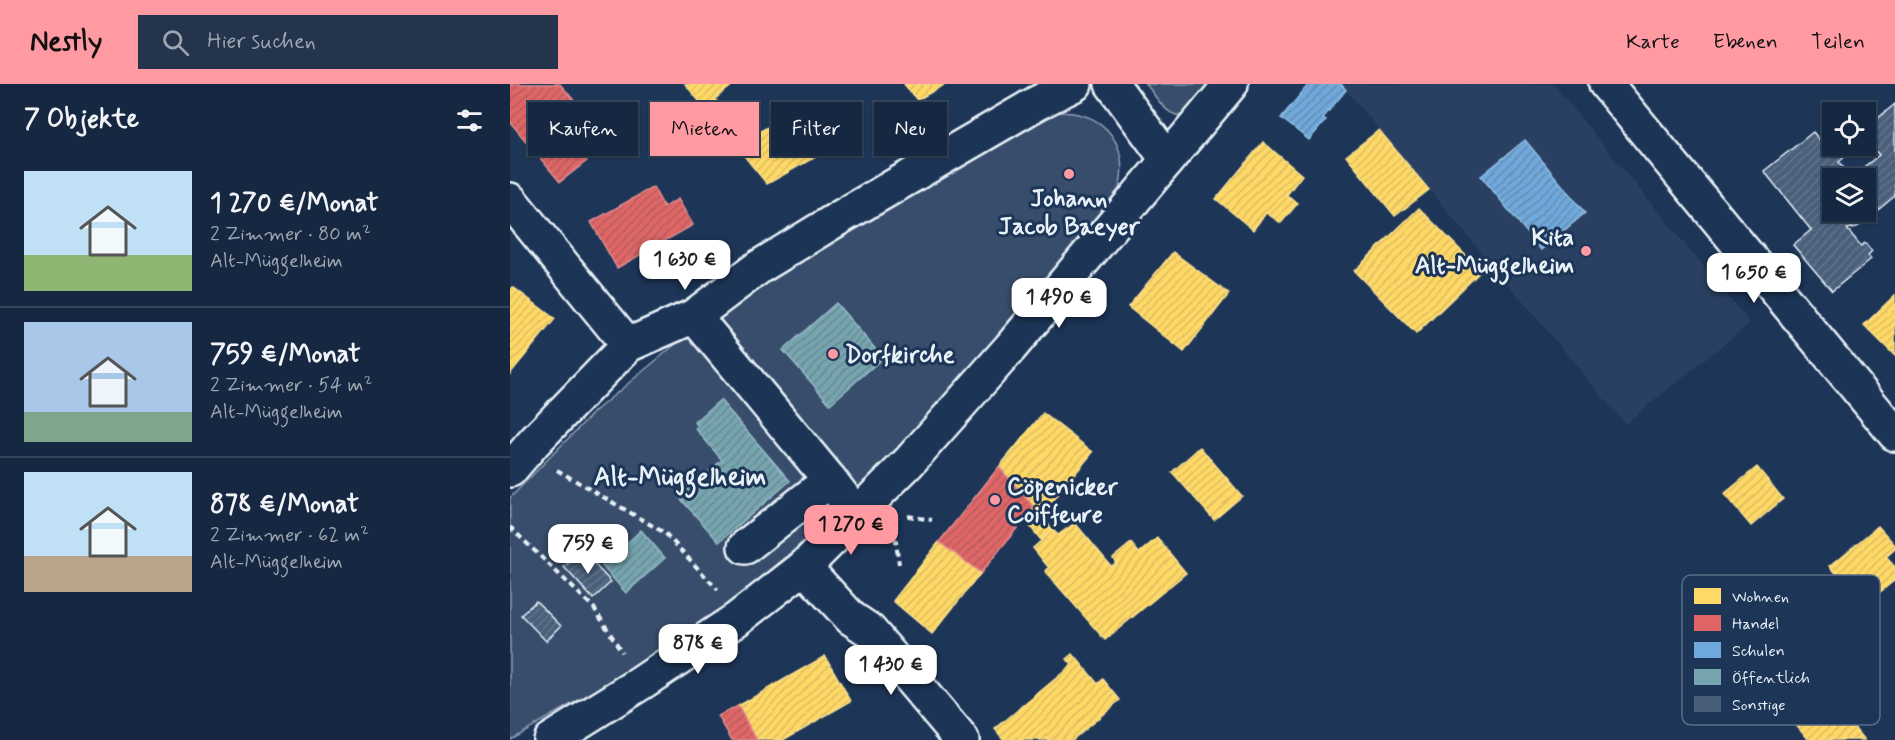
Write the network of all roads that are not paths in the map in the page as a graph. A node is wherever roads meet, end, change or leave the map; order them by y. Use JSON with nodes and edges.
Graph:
{"nodes":[{"id":1,"x":1075,"y":84,"type":"edge"},
{"id":2,"x":1112,"y":84,"type":"edge"},
{"id":3,"x":1231,"y":84,"type":"edge"},
{"id":4,"x":1621,"y":89,"type":"edge"},
{"id":5,"x":1167,"y":159,"type":"junction"},
{"id":6,"x":510,"y":200,"type":"edge"},
{"id":7,"x":694,"y":316,"type":"junction"},
{"id":8,"x":628,"y":345,"type":"junction"},
{"id":9,"x":1895,"y":434,"type":"edge"},
{"id":10,"x":518,"y":461,"type":"edge"},
{"id":11,"x":830,"y":480,"type":"junction"},
{"id":12,"x":856,"y":514,"type":"junction"},
{"id":13,"x":745,"y":547,"type":"dead end"},
{"id":14,"x":804,"y":567,"type":"junction"},
{"id":15,"x":550,"y":740,"type":"edge"},
{"id":16,"x":962,"y":740,"type":"edge"}],
"edges":[{"from":1,"to":7,"type":"main road"},
{"from":2,"to":5,"type":"main road"},
{"from":3,"to":5,"type":"main road"},
{"from":4,"to":9,"type":"main road"},
{"from":5,"to":12,"type":"main road"},
{"from":6,"to":8,"type":"main road"},
{"from":7,"to":8,"type":"main road"},
{"from":7,"to":11,"type":"main road"},
{"from":8,"to":10,"type":"main road"},
{"from":11,"to":12,"type":"main road"},
{"from":11,"to":13,"type":"main road"},
{"from":12,"to":14,"type":"main road"},
{"from":14,"to":15,"type":"main road"},
{"from":14,"to":16,"type":"main road"}]}
